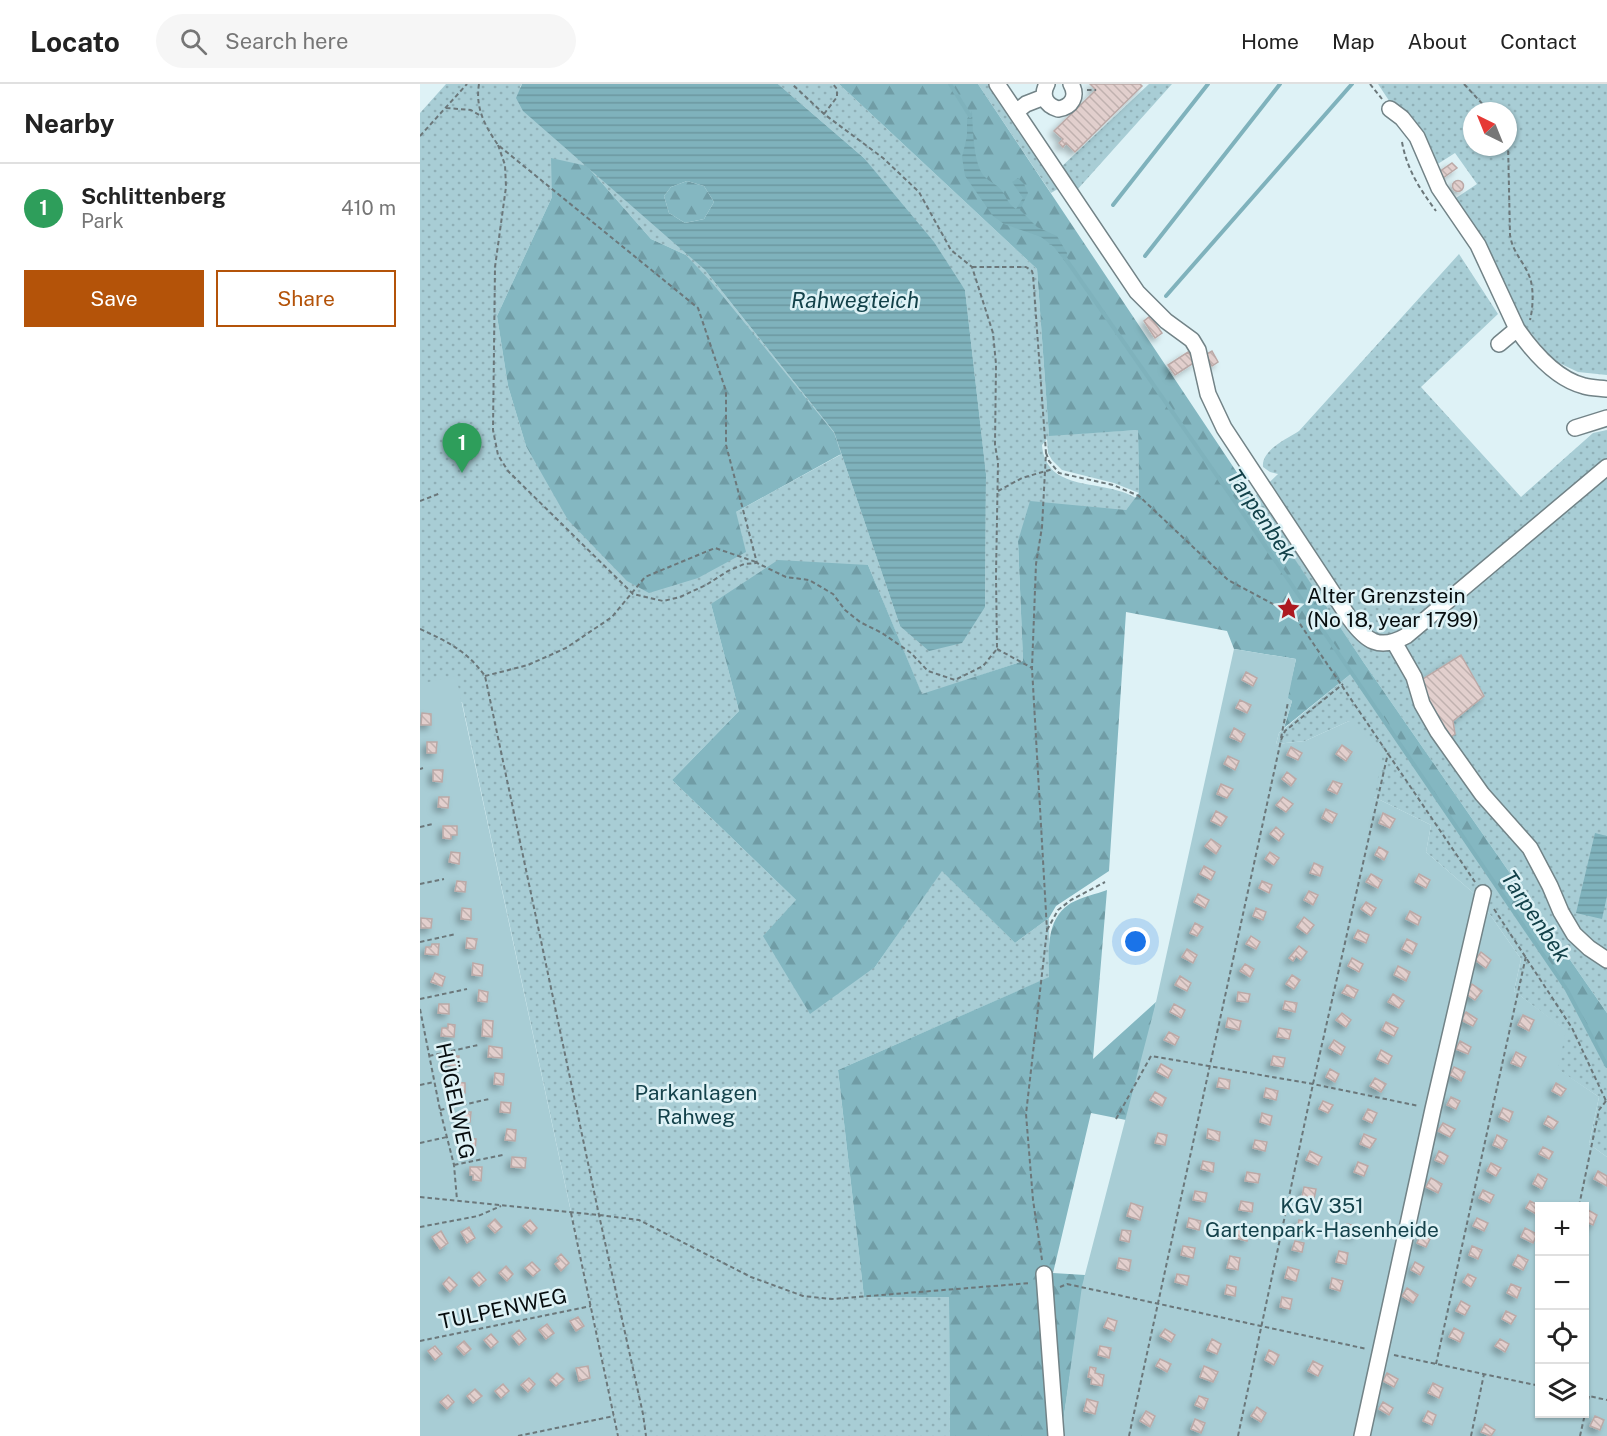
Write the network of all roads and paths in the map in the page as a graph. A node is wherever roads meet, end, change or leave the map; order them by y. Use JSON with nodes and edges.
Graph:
{"nodes":[{"id":1,"x":467,"y":84,"type":"edge"},
{"id":2,"x":479,"y":84,"type":"edge"},
{"id":3,"x":792,"y":84,"type":"edge"},
{"id":4,"x":833,"y":84,"type":"edge"},
{"id":5,"x":997,"y":84,"type":"edge"},
{"id":6,"x":1071,"y":84,"type":"edge"},
{"id":7,"x":1464,"y":84,"type":"edge"},
{"id":8,"x":1045,"y":91,"type":"edge"},
{"id":9,"x":1481,"y":102,"type":"edge"},
{"id":10,"x":445,"y":108,"type":"junction"},
{"id":11,"x":1390,"y":109,"type":"dead end"},
{"id":12,"x":1016,"y":112,"type":"junction"},
{"id":13,"x":824,"y":114,"type":"junction"},
{"id":14,"x":481,"y":116,"type":"junction"},
{"id":15,"x":420,"y":136,"type":"edge"},
{"id":16,"x":498,"y":145,"type":"junction"},
{"id":17,"x":1509,"y":156,"type":"edge"},
{"id":18,"x":972,"y":267,"type":"junction"},
{"id":19,"x":1517,"y":329,"type":"junction"},
{"id":20,"x":1499,"y":344,"type":"dead end"},
{"id":21,"x":1607,"y":389,"type":"edge"},
{"id":22,"x":1607,"y":418,"type":"edge"},
{"id":23,"x":1575,"y":428,"type":"dead end"},
{"id":24,"x":1046,"y":453,"type":"junction"},
{"id":25,"x":1607,"y":467,"type":"edge"},
{"id":26,"x":1054,"y":468,"type":"junction"},
{"id":27,"x":1045,"y":472,"type":"junction"},
{"id":28,"x":998,"y":492,"type":"junction"},
{"id":29,"x":441,"y":493,"type":"dead end"},
{"id":30,"x":420,"y":501,"type":"edge"},
{"id":31,"x":757,"y":563,"type":"junction"},
{"id":32,"x":633,"y":594,"type":"junction"},
{"id":33,"x":420,"y":629,"type":"edge"},
{"id":34,"x":1394,"y":642,"type":"junction"},
{"id":35,"x":997,"y":650,"type":"junction"},
{"id":36,"x":1032,"y":668,"type":"junction"},
{"id":37,"x":485,"y":676,"type":"junction"},
{"id":38,"x":1343,"y":684,"type":"junction"},
{"id":39,"x":1288,"y":702,"type":"dead end"},
{"id":40,"x":1281,"y":740,"type":"junction"},
{"id":41,"x":1388,"y":753,"type":"junction"},
{"id":42,"x":433,"y":824,"type":"dead end"},
{"id":43,"x":420,"y":826,"type":"edge"},
{"id":44,"x":444,"y":879,"type":"dead end"},
{"id":45,"x":1105,"y":882,"type":"dead end"},
{"id":46,"x":420,"y":884,"type":"edge"},
{"id":47,"x":1483,"y":893,"type":"junction"},
{"id":48,"x":1047,"y":930,"type":"junction"},
{"id":49,"x":456,"y":934,"type":"dead end"},
{"id":50,"x":420,"y":942,"type":"edge"},
{"id":51,"x":1526,"y":955,"type":"junction"},
{"id":52,"x":1607,"y":960,"type":"edge"},
{"id":53,"x":467,"y":989,"type":"dead end"},
{"id":54,"x":420,"y":999,"type":"edge"},
{"id":55,"x":420,"y":1009,"type":"edge"},
{"id":56,"x":422,"y":1026,"type":"edge"},
{"id":57,"x":478,"y":1045,"type":"dead end"},
{"id":58,"x":429,"y":1056,"type":"junction"},
{"id":59,"x":1209,"y":1066,"type":"junction"},
{"id":60,"x":434,"y":1082,"type":"junction"},
{"id":61,"x":1313,"y":1084,"type":"junction"},
{"id":62,"x":420,"y":1085,"type":"edge"},
{"id":63,"x":489,"y":1099,"type":"dead end"},
{"id":64,"x":1607,"y":1102,"type":"edge"},
{"id":65,"x":1432,"y":1109,"type":"junction"},
{"id":66,"x":440,"y":1110,"type":"junction"},
{"id":67,"x":1116,"y":1119,"type":"dead end"},
{"id":68,"x":447,"y":1137,"type":"junction"},
{"id":69,"x":420,"y":1143,"type":"edge"},
{"id":70,"x":503,"y":1155,"type":"dead end"},
{"id":71,"x":454,"y":1165,"type":"junction"},
{"id":72,"x":420,"y":1197,"type":"edge"},
{"id":73,"x":457,"y":1200,"type":"junction"},
{"id":74,"x":1580,"y":1202,"type":"edge"},
{"id":75,"x":502,"y":1205,"type":"junction"},
{"id":76,"x":571,"y":1212,"type":"junction"},
{"id":77,"x":598,"y":1215,"type":"junction"},
{"id":78,"x":420,"y":1227,"type":"edge"},
{"id":79,"x":1045,"y":1283,"type":"junction"},
{"id":80,"x":1157,"y":1302,"type":"junction"},
{"id":81,"x":592,"y":1306,"type":"junction"},
{"id":82,"x":1262,"y":1326,"type":"junction"},
{"id":83,"x":420,"y":1341,"type":"edge"},
{"id":84,"x":1379,"y":1352,"type":"junction"},
{"id":85,"x":1436,"y":1364,"type":"junction"},
{"id":86,"x":1484,"y":1374,"type":"junction"},
{"id":87,"x":1535,"y":1385,"type":"edge"},
{"id":88,"x":1589,"y":1396,"type":"edge"},
{"id":89,"x":1607,"y":1400,"type":"edge"},
{"id":90,"x":614,"y":1416,"type":"junction"},
{"id":91,"x":1584,"y":1418,"type":"edge"},
{"id":92,"x":518,"y":1436,"type":"edge"},
{"id":93,"x":618,"y":1436,"type":"edge"},
{"id":94,"x":645,"y":1436,"type":"edge"},
{"id":95,"x":1056,"y":1436,"type":"edge"},
{"id":96,"x":1129,"y":1436,"type":"edge"},
{"id":97,"x":1238,"y":1436,"type":"edge"},
{"id":98,"x":1362,"y":1436,"type":"edge"},
{"id":99,"x":1471,"y":1436,"type":"edge"},
{"id":100,"x":1580,"y":1436,"type":"edge"}],
"edges":[{"from":1,"to":10,"type":"path"},
{"from":2,"to":14,"type":"path"},
{"from":3,"to":13,"type":"path"},
{"from":4,"to":13,"type":"path"},
{"from":5,"to":12,"type":"street"},
{"from":6,"to":8,"type":"street"},
{"from":7,"to":9,"type":"path"},
{"from":8,"to":12,"type":"street"},
{"from":10,"to":14,"type":"path"},
{"from":10,"to":15,"type":"path"},
{"from":11,"to":19,"type":"street"},
{"from":12,"to":34,"type":"street"},
{"from":13,"to":18,"type":"path"},
{"from":14,"to":16,"type":"path"},
{"from":16,"to":31,"type":"path"},
{"from":16,"to":32,"type":"path"},
{"from":17,"to":19,"type":"path"},
{"from":18,"to":24,"type":"path"},
{"from":18,"to":28,"type":"path"},
{"from":19,"to":20,"type":"street"},
{"from":19,"to":21,"type":"street"},
{"from":22,"to":23,"type":"street"},
{"from":24,"to":26,"type":"path"},
{"from":24,"to":27,"type":"path"},
{"from":25,"to":34,"type":"street"},
{"from":26,"to":27,"type":"path"},
{"from":26,"to":38,"type":"path"},
{"from":27,"to":28,"type":"path"},
{"from":27,"to":36,"type":"path"},
{"from":28,"to":35,"type":"path"},
{"from":29,"to":30,"type":"path"},
{"from":31,"to":32,"type":"path"},
{"from":31,"to":32,"type":"path"},
{"from":31,"to":35,"type":"path"},
{"from":32,"to":37,"type":"path"},
{"from":33,"to":37,"type":"path"},
{"from":34,"to":52,"type":"street"},
{"from":35,"to":36,"type":"path"},
{"from":36,"to":48,"type":"path"},
{"from":37,"to":77,"type":"path"},
{"from":38,"to":40,"type":"path"},
{"from":38,"to":41,"type":"path"},
{"from":39,"to":40,"type":"path"},
{"from":40,"to":59,"type":"path"},
{"from":41,"to":47,"type":"path"},
{"from":41,"to":61,"type":"path"},
{"from":42,"to":43,"type":"path"},
{"from":44,"to":46,"type":"path"},
{"from":45,"to":48,"type":"path"},
{"from":47,"to":51,"type":"path"},
{"from":47,"to":65,"type":"street"},
{"from":48,"to":79,"type":"path"},
{"from":49,"to":50,"type":"path"},
{"from":51,"to":64,"type":"path"},
{"from":51,"to":85,"type":"path"},
{"from":53,"to":54,"type":"path"},
{"from":55,"to":56,"type":"path","name":"HÜGELWEG"},
{"from":56,"to":58,"type":"path","name":"HÜGELWEG"},
{"from":57,"to":58,"type":"path"},
{"from":58,"to":60,"type":"path","name":"HÜGELWEG"},
{"from":59,"to":61,"type":"path"},
{"from":59,"to":67,"type":"path"},
{"from":59,"to":80,"type":"path"},
{"from":60,"to":62,"type":"path"},
{"from":60,"to":66,"type":"path","name":"HÜGELWEG"},
{"from":61,"to":65,"type":"path"},
{"from":61,"to":82,"type":"path"},
{"from":63,"to":66,"type":"path"},
{"from":64,"to":74,"type":"path"},
{"from":65,"to":84,"type":"street"},
{"from":66,"to":68,"type":"path","name":"HÜGELWEG"},
{"from":68,"to":69,"type":"path"},
{"from":68,"to":71,"type":"path","name":"HÜGELWEG"},
{"from":70,"to":71,"type":"path"},
{"from":71,"to":73,"type":"path","name":"HÜGELWEG"},
{"from":72,"to":73,"type":"path"},
{"from":73,"to":75,"type":"path"},
{"from":75,"to":76,"type":"path"},
{"from":75,"to":78,"type":"path"},
{"from":76,"to":77,"type":"path"},
{"from":76,"to":81,"type":"path"},
{"from":77,"to":79,"type":"path"},
{"from":77,"to":94,"type":"path"},
{"from":79,"to":80,"type":"path"},
{"from":79,"to":95,"type":"street"},
{"from":80,"to":82,"type":"path"},
{"from":80,"to":96,"type":"path"},
{"from":81,"to":83,"type":"path","name":"TULPENWEG"},
{"from":81,"to":90,"type":"path"},
{"from":82,"to":84,"type":"path"},
{"from":82,"to":97,"type":"path"},
{"from":84,"to":85,"type":"path"},
{"from":84,"to":98,"type":"street"},
{"from":85,"to":86,"type":"path"},
{"from":86,"to":87,"type":"path"},
{"from":86,"to":99,"type":"path"},
{"from":88,"to":89,"type":"path"},
{"from":90,"to":92,"type":"path"},
{"from":90,"to":93,"type":"path"},
{"from":91,"to":100,"type":"path"}]}
